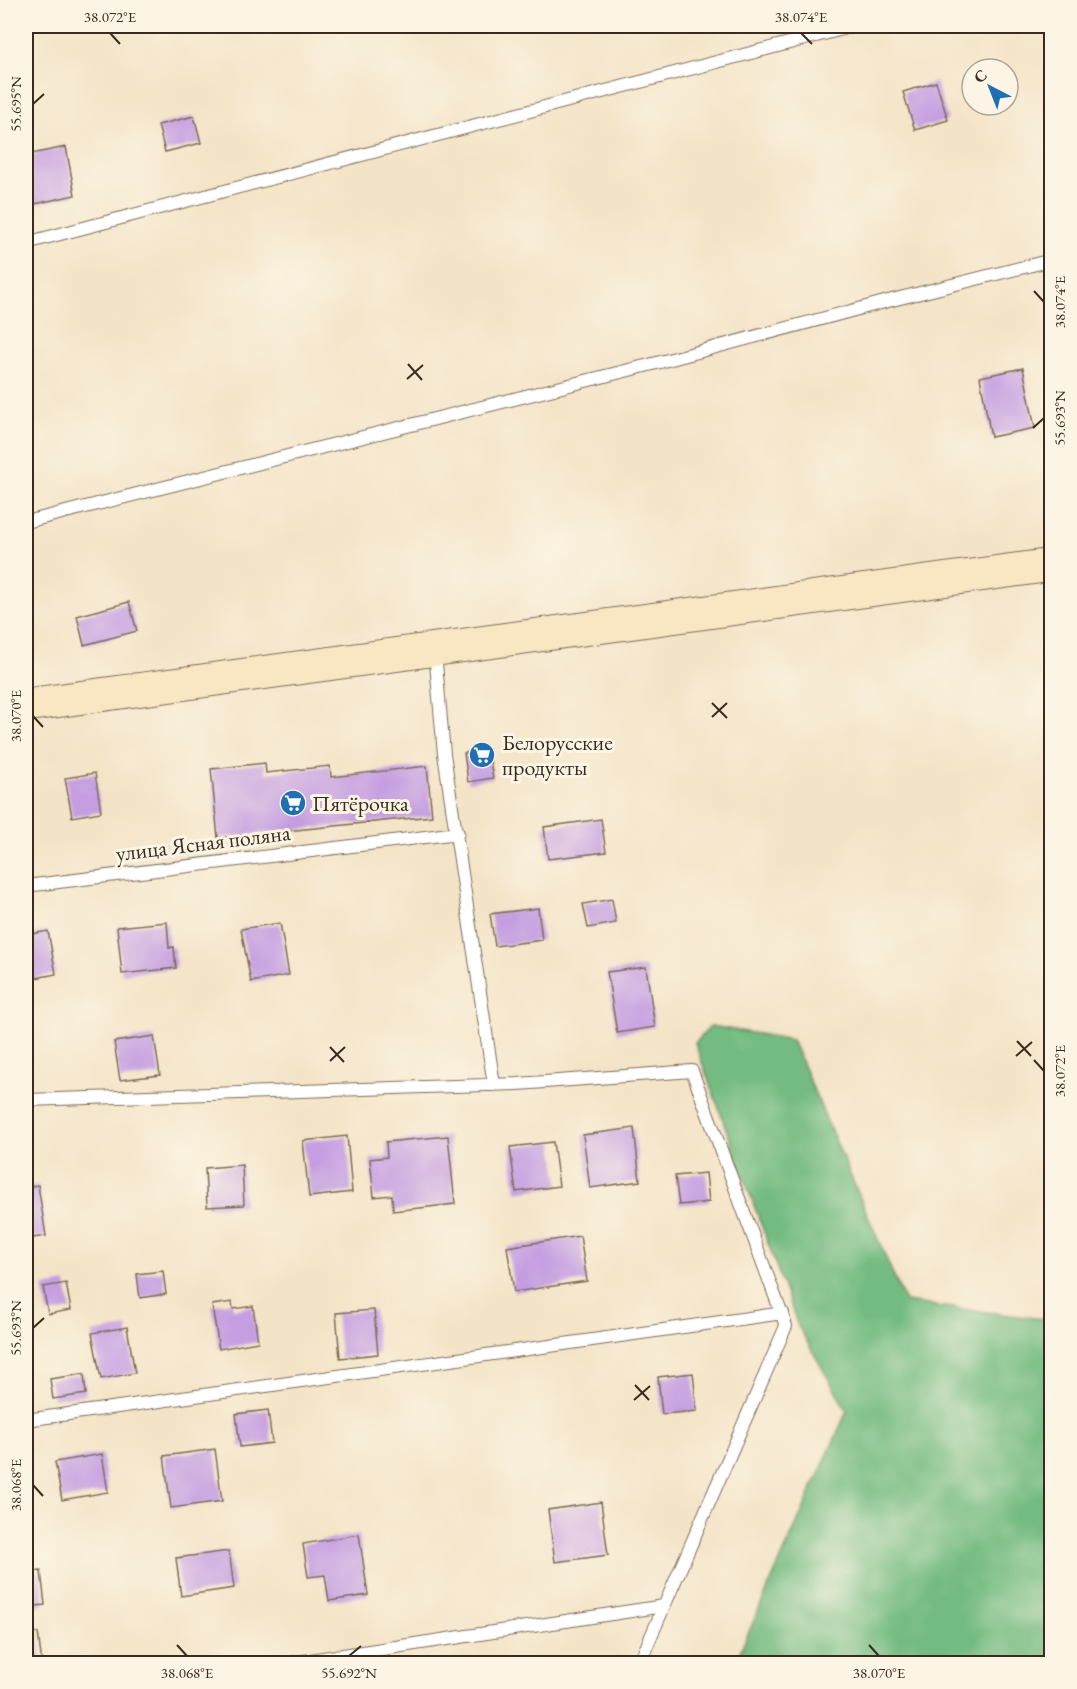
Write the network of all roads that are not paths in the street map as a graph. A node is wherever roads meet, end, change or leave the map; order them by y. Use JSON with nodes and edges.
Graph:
{"nodes":[{"id":1,"x":854,"y":26,"type":"edge"},
{"id":2,"x":26,"y":243,"type":"edge"},
{"id":3,"x":1052,"y":261,"type":"edge"},
{"id":4,"x":26,"y":522,"type":"edge"},
{"id":5,"x":1052,"y":565,"type":"edge"},
{"id":6,"x":434,"y":649,"type":"junction"},
{"id":7,"x":26,"y":705,"type":"edge"},
{"id":8,"x":458,"y":832,"type":"junction"},
{"id":9,"x":26,"y":886,"type":"edge"},
{"id":10,"x":494,"y":1085,"type":"junction"},
{"id":11,"x":26,"y":1100,"type":"edge"},
{"id":12,"x":783,"y":1313,"type":"junction"},
{"id":13,"x":26,"y":1420,"type":"edge"},
{"id":14,"x":664,"y":1606,"type":"junction"},
{"id":15,"x":285,"y":1664,"type":"edge"},
{"id":16,"x":639,"y":1664,"type":"edge"}],
"edges":[{"from":1,"to":2,"type":"lane"},
{"from":3,"to":4,"type":"lane"},
{"from":5,"to":6,"type":"main road"},
{"from":6,"to":7,"type":"main road"},
{"from":6,"to":8,"type":"lane"},
{"from":8,"to":9,"type":"lane","name":"улица Ясная поляна"},
{"from":8,"to":10,"type":"lane"},
{"from":10,"to":11,"type":"lane"},
{"from":10,"to":12,"type":"lane"},
{"from":12,"to":13,"type":"lane"},
{"from":12,"to":14,"type":"lane"},
{"from":14,"to":15,"type":"lane"},
{"from":14,"to":16,"type":"lane"}]}
